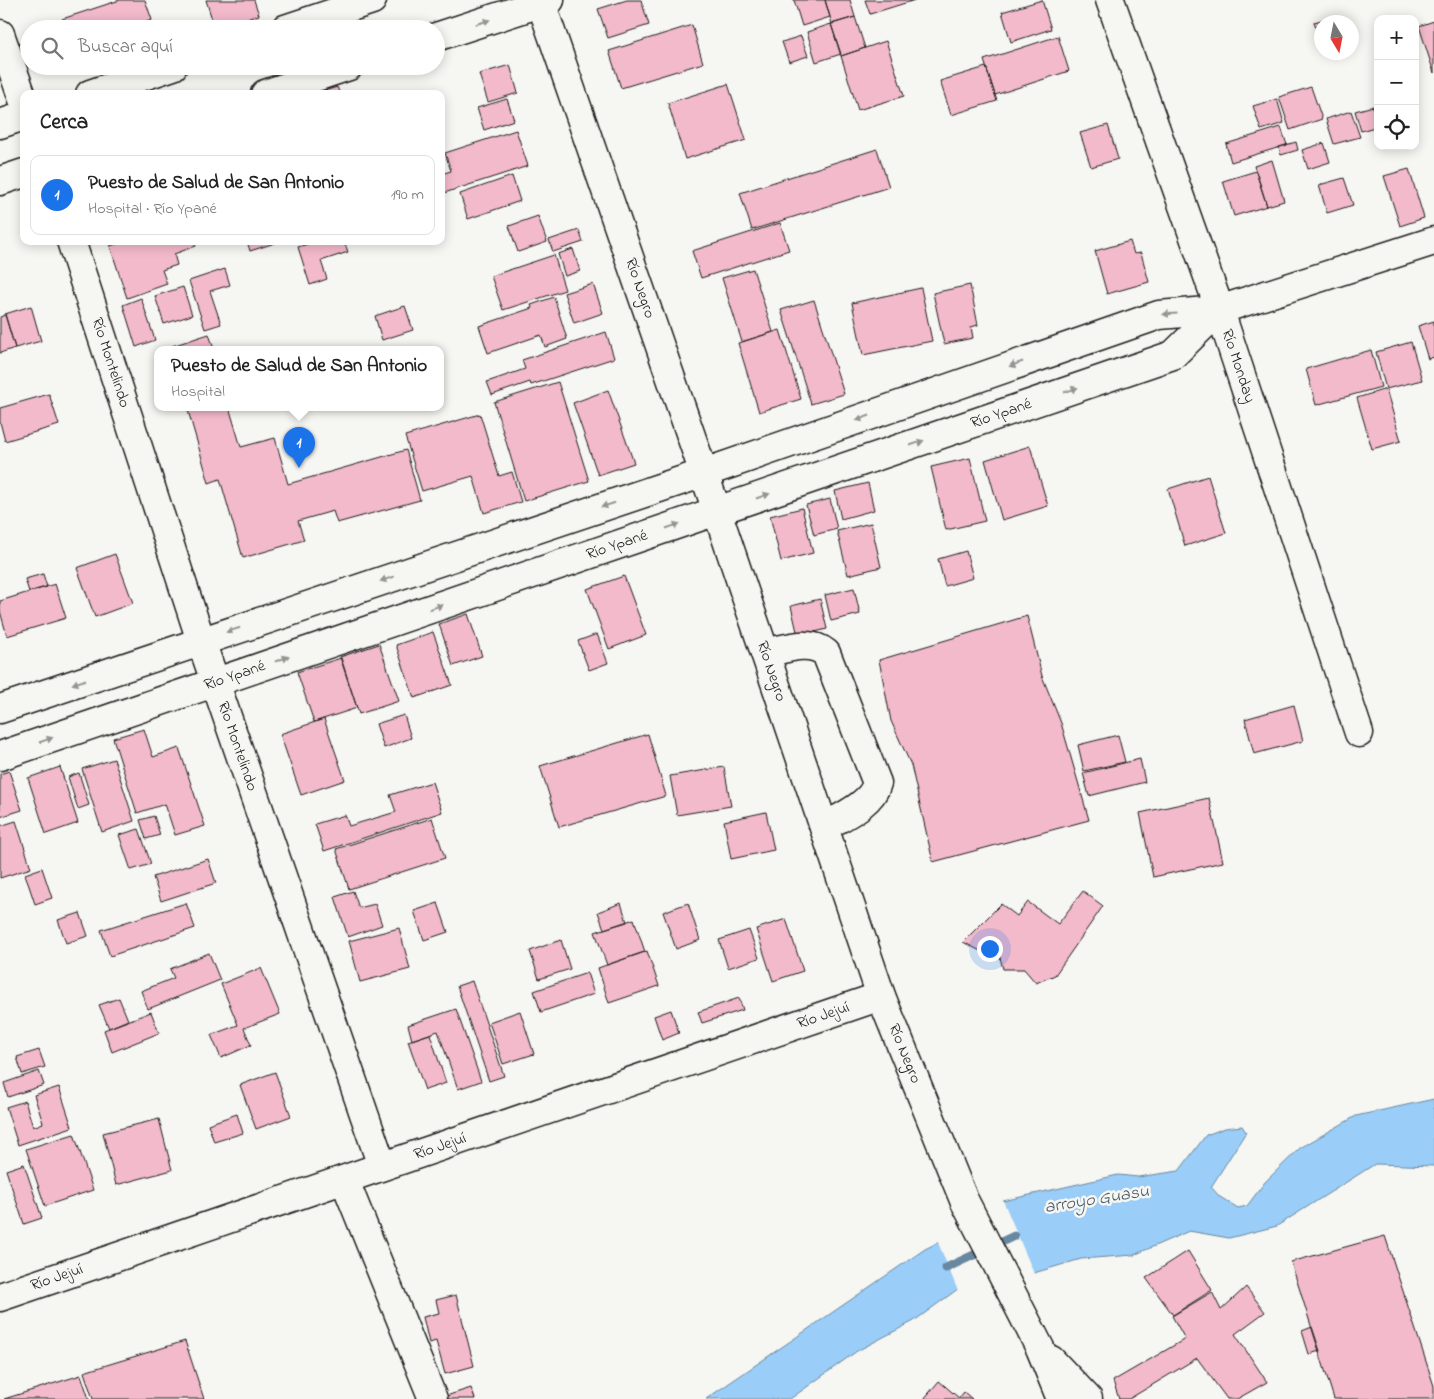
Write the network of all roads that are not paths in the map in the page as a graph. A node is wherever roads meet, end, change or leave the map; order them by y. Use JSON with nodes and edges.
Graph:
{"nodes":[{"id":1,"x":372,"y":0,"type":"edge"},
{"id":2,"x":1110,"y":0,"type":"edge"},
{"id":3,"x":544,"y":1,"type":"edge"},
{"id":4,"x":312,"y":20,"type":"edge"},
{"id":5,"x":0,"y":34,"type":"edge"},
{"id":6,"x":445,"y":34,"type":"edge"},
{"id":7,"x":146,"y":75,"type":"edge"},
{"id":8,"x":321,"y":75,"type":"edge"},
{"id":9,"x":102,"y":90,"type":"edge"},
{"id":10,"x":277,"y":90,"type":"edge"},
{"id":11,"x":20,"y":91,"type":"edge"},
{"id":12,"x":20,"y":117,"type":"edge"},
{"id":13,"x":0,"y":124,"type":"edge"},
{"id":14,"x":20,"y":174,"type":"edge"},
{"id":15,"x":0,"y":181,"type":"edge"},
{"id":16,"x":1434,"y":242,"type":"edge"},
{"id":17,"x":71,"y":245,"type":"edge"},
{"id":18,"x":1219,"y":310,"type":"junction"},
{"id":19,"x":704,"y":473,"type":"junction"},
{"id":20,"x":717,"y":511,"type":"junction"},
{"id":21,"x":202,"y":641,"type":"junction"},
{"id":22,"x":765,"y":653,"type":"junction"},
{"id":23,"x":216,"y":682,"type":"junction"},
{"id":24,"x":0,"y":710,"type":"edge"},
{"id":25,"x":1359,"y":733,"type":"dead end"},
{"id":26,"x":0,"y":756,"type":"edge"},
{"id":27,"x":824,"y":827,"type":"junction"},
{"id":28,"x":881,"y":996,"type":"junction"},
{"id":29,"x":382,"y":1166,"type":"junction"},
{"id":30,"x":345,"y":1181,"type":"junction"},
{"id":31,"x":0,"y":1297,"type":"edge"},
{"id":32,"x":1035,"y":1340,"type":"junction"},
{"id":33,"x":432,"y":1399,"type":"edge"},
{"id":34,"x":1061,"y":1399,"type":"edge"},
{"id":35,"x":1088,"y":1399,"type":"edge"}],
"edges":[{"from":1,"to":4,"type":"street"},
{"from":2,"to":18,"type":"street","name":"Río Monday"},
{"from":6,"to":3,"type":"street","one_way":true},
{"from":3,"to":19,"type":"street","name":"Río Negro"},
{"from":5,"to":11,"type":"street"},
{"from":7,"to":9,"type":"street"},
{"from":8,"to":10,"type":"street"},
{"from":12,"to":13,"type":"street"},
{"from":14,"to":15,"type":"street"},
{"from":16,"to":18,"type":"street","name":"Río Ypané"},
{"from":17,"to":21,"type":"street","name":"Río Montelindo"},
{"from":18,"to":19,"type":"street","name":"Río Ypané","one_way":true},
{"from":20,"to":18,"type":"street","name":"Río Ypané","one_way":true},
{"from":18,"to":25,"type":"street","name":"Río Monday"},
{"from":19,"to":20,"type":"street","name":"Río Negro"},
{"from":19,"to":21,"type":"street","name":"Río Ypané","one_way":true},
{"from":20,"to":22,"type":"street","name":"Río Negro"},
{"from":23,"to":20,"type":"street","name":"Río Ypané","one_way":true},
{"from":21,"to":23,"type":"street","name":"Río Montelindo"},
{"from":21,"to":24,"type":"street","name":"Río Ypané","one_way":true},
{"from":22,"to":27,"type":"street","name":"Río Negro"},
{"from":22,"to":27,"type":"street"},
{"from":26,"to":23,"type":"street","name":"Río Ypané","one_way":true},
{"from":23,"to":29,"type":"street","name":"Río Montelindo"},
{"from":27,"to":28,"type":"street","name":"Río Negro"},
{"from":28,"to":29,"type":"street","name":"Río Jejuí"},
{"from":28,"to":32,"type":"street","name":"Río Negro"},
{"from":29,"to":30,"type":"street","name":"Río Jejuí"},
{"from":30,"to":31,"type":"street","name":"Río Jejuí"},
{"from":30,"to":33,"type":"street"},
{"from":32,"to":34,"type":"street"},
{"from":32,"to":35,"type":"street"}]}
